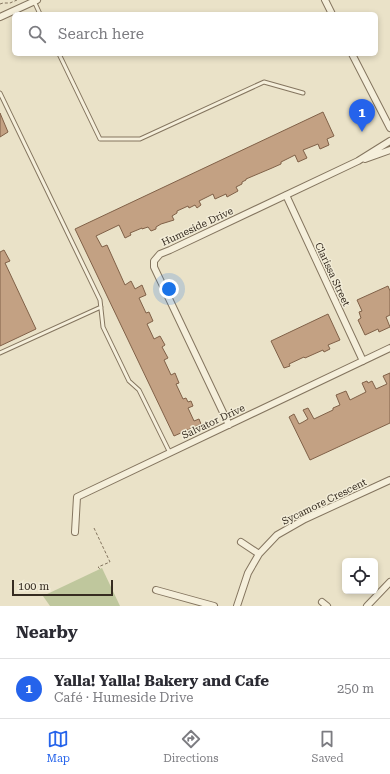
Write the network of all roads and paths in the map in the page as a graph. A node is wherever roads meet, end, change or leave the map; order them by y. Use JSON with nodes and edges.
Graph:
{"nodes":[{"id":1,"x":17,"y":0,"type":"edge"},
{"id":2,"x":325,"y":0,"type":"edge"},
{"id":3,"x":35,"y":1,"type":"edge"},
{"id":4,"x":0,"y":4,"type":"edge"},
{"id":5,"x":39,"y":12,"type":"edge"},
{"id":6,"x":331,"y":12,"type":"edge"},
{"id":7,"x":0,"y":17,"type":"edge"},
{"id":8,"x":60,"y":56,"type":"edge"},
{"id":9,"x":353,"y":56,"type":"edge"},
{"id":10,"x":0,"y":93,"type":"edge"},
{"id":11,"x":303,"y":93,"type":"dead end"},
{"id":12,"x":390,"y":128,"type":"edge"},
{"id":13,"x":390,"y":141,"type":"edge"},
{"id":14,"x":390,"y":150,"type":"edge"},
{"id":15,"x":358,"y":161,"type":"junction"},
{"id":16,"x":286,"y":195,"type":"junction"},
{"id":17,"x":101,"y":307,"type":"junction"},
{"id":18,"x":390,"y":348,"type":"edge"},
{"id":19,"x":0,"y":352,"type":"edge"},
{"id":20,"x":363,"y":361,"type":"junction"},
{"id":21,"x":229,"y":425,"type":"junction"},
{"id":22,"x":170,"y":453,"type":"junction"},
{"id":23,"x":390,"y":480,"type":"edge"},
{"id":24,"x":94,"y":528,"type":"dead end"},
{"id":25,"x":75,"y":532,"type":"dead end"},
{"id":26,"x":241,"y":542,"type":"dead end"},
{"id":27,"x":259,"y":554,"type":"junction"},
{"id":28,"x":100,"y":569,"type":"dead end"},
{"id":29,"x":390,"y":582,"type":"edge"},
{"id":30,"x":156,"y":590,"type":"dead end"},
{"id":31,"x":214,"y":606,"type":"edge"},
{"id":32,"x":237,"y":606,"type":"edge"},
{"id":33,"x":367,"y":606,"type":"edge"}],
"edges":[{"from":1,"to":4,"type":"path"},
{"from":2,"to":6,"type":"street"},
{"from":3,"to":5,"type":"lane"},
{"from":3,"to":7,"type":"street"},
{"from":8,"to":11,"type":"lane"},
{"from":9,"to":12,"type":"street"},
{"from":10,"to":17,"type":"lane"},
{"from":13,"to":15,"type":"street","name":"Humeside Drive"},
{"from":14,"to":15,"type":"street"},
{"from":15,"to":16,"type":"street","name":"Humeside Drive"},
{"from":16,"to":20,"type":"street","name":"Clarissa Street"},
{"from":16,"to":21,"type":"street","name":"Humeside Drive"},
{"from":17,"to":19,"type":"lane"},
{"from":17,"to":22,"type":"lane"},
{"from":18,"to":20,"type":"street","name":"Salvator Drive"},
{"from":20,"to":21,"type":"street","name":"Salvator Drive"},
{"from":21,"to":22,"type":"street","name":"Salvator Drive"},
{"from":22,"to":25,"type":"street","name":"Salvator Drive"},
{"from":23,"to":27,"type":"street","name":"Sycamore Crescent"},
{"from":24,"to":28,"type":"path"},
{"from":26,"to":27,"type":"street"},
{"from":27,"to":32,"type":"street","name":"Sycamore Crescent"},
{"from":29,"to":33,"type":"street"},
{"from":30,"to":31,"type":"street"}]}
